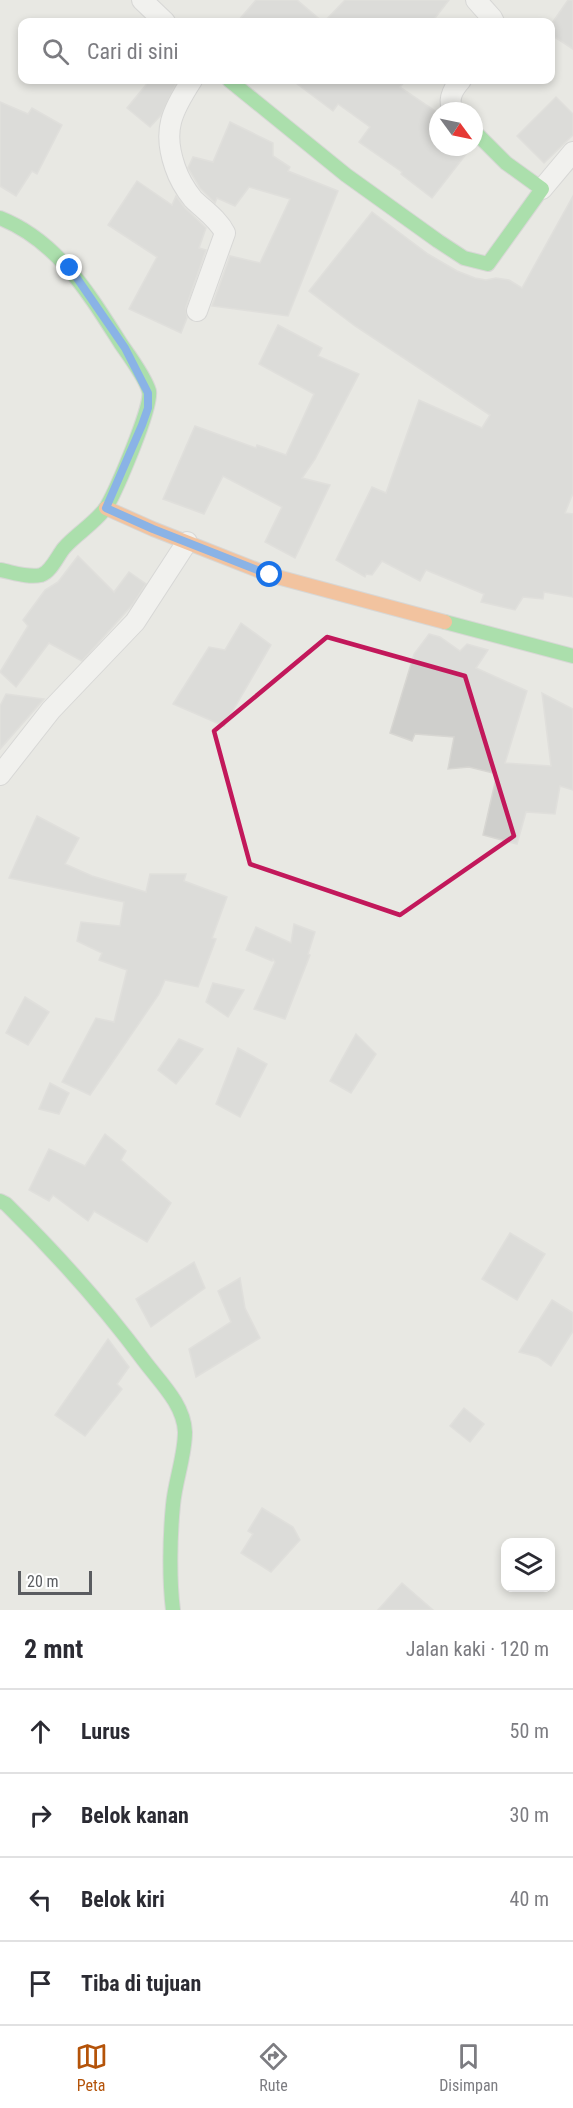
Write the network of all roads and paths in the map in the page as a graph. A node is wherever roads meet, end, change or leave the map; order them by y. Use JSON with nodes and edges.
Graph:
{"nodes":[{"id":1,"x":142,"y":0,"type":"edge"},
{"id":2,"x":476,"y":0,"type":"edge"},
{"id":3,"x":161,"y":18,"type":"edge"},
{"id":4,"x":492,"y":18,"type":"edge"},
{"id":5,"x":190,"y":84,"type":"edge"},
{"id":6,"x":234,"y":84,"type":"edge"},
{"id":7,"x":457,"y":84,"type":"edge"},
{"id":8,"x":450,"y":102,"type":"edge"},
{"id":9,"x":483,"y":140,"type":"edge"},
{"id":10,"x":573,"y":152,"type":"edge"},
{"id":11,"x":542,"y":189,"type":"junction"},
{"id":12,"x":0,"y":218,"type":"edge"},
{"id":13,"x":197,"y":310,"type":"dead end"},
{"id":14,"x":106,"y":508,"type":"junction"},
{"id":15,"x":187,"y":542,"type":"junction"},
{"id":16,"x":0,"y":570,"type":"edge"},
{"id":17,"x":573,"y":656,"type":"edge"},
{"id":18,"x":0,"y":775,"type":"edge"},
{"id":19,"x":0,"y":1201,"type":"edge"},
{"id":20,"x":173,"y":1610,"type":"edge"}],
"edges":[{"from":1,"to":3,"type":"street"},
{"from":2,"to":4,"type":"street"},
{"from":5,"to":13,"type":"street"},
{"from":6,"to":11,"type":"street"},
{"from":7,"to":8,"type":"street"},
{"from":9,"to":11,"type":"street"},
{"from":10,"to":11,"type":"street"},
{"from":12,"to":14,"type":"street"},
{"from":14,"to":15,"type":"street"},
{"from":14,"to":16,"type":"street"},
{"from":15,"to":17,"type":"street"},
{"from":15,"to":18,"type":"street"},
{"from":19,"to":20,"type":"street"}]}
